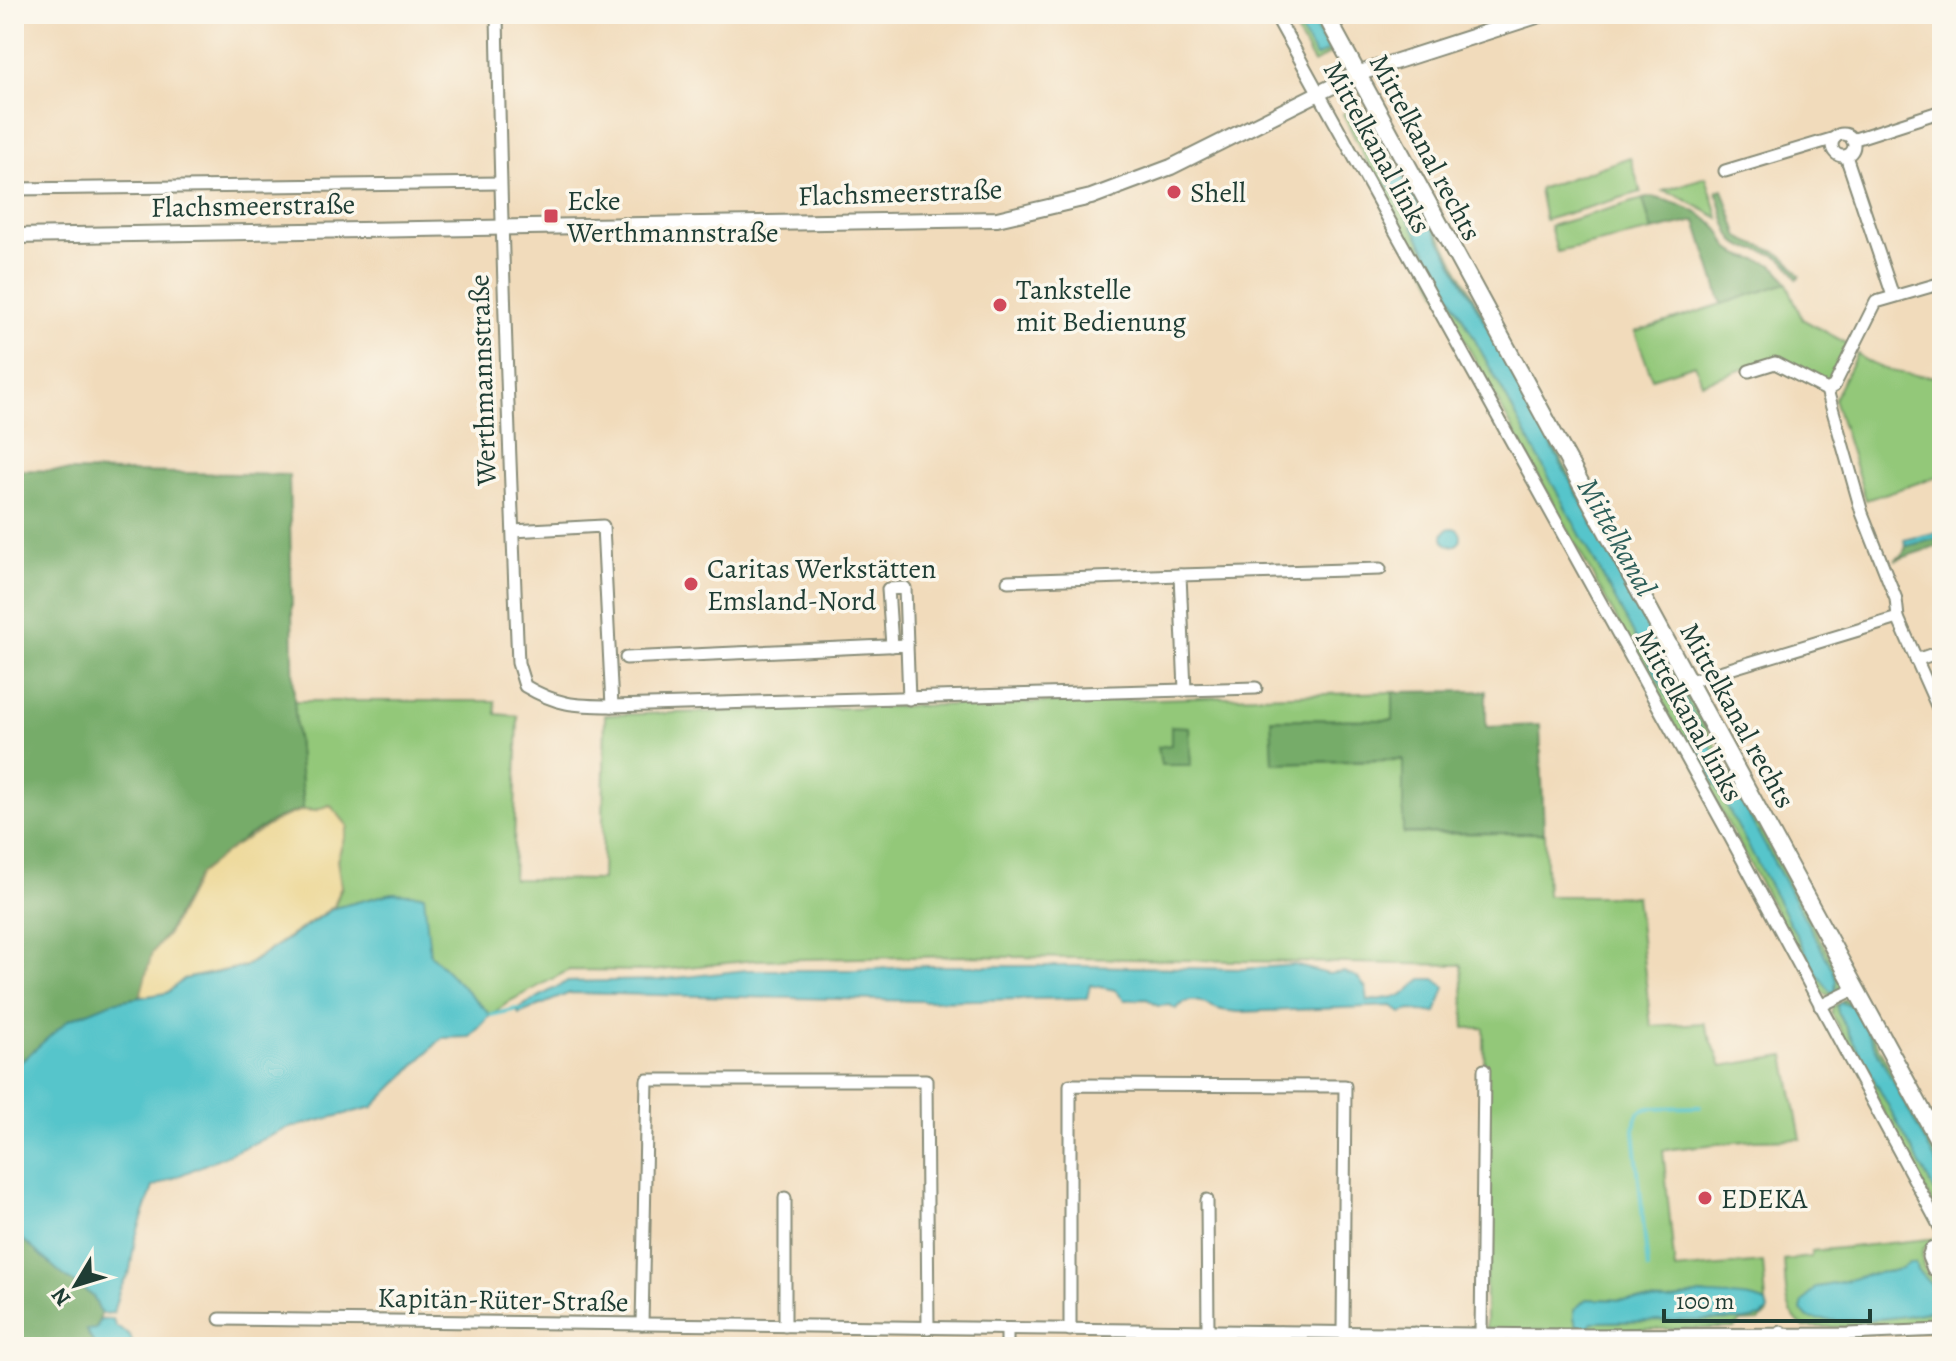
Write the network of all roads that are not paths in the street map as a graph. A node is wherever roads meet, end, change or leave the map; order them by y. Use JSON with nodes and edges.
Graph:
{"nodes":[{"id":1,"x":497,"y":14,"type":"edge"},
{"id":2,"x":1275,"y":14,"type":"edge"},
{"id":3,"x":1325,"y":14,"type":"edge"},
{"id":4,"x":1543,"y":14,"type":"edge"},
{"id":5,"x":1338,"y":83,"type":"junction"},
{"id":6,"x":1942,"y":111,"type":"edge"},
{"id":7,"x":1835,"y":138,"type":"junction"},
{"id":8,"x":1852,"y":140,"type":"junction"},
{"id":9,"x":1846,"y":156,"type":"junction"},
{"id":10,"x":1725,"y":171,"type":"dead end"},
{"id":11,"x":500,"y":183,"type":"junction"},
{"id":12,"x":14,"y":189,"type":"edge"},
{"id":13,"x":501,"y":227,"type":"junction"},
{"id":14,"x":14,"y":236,"type":"edge"},
{"id":15,"x":1942,"y":283,"type":"edge"},
{"id":16,"x":1893,"y":296,"type":"junction"},
{"id":17,"x":1749,"y":371,"type":"dead end"},
{"id":18,"x":1827,"y":390,"type":"junction"},
{"id":19,"x":513,"y":531,"type":"junction"},
{"id":20,"x":1380,"y":569,"type":"dead end"},
{"id":21,"x":1180,"y":575,"type":"junction"},
{"id":22,"x":1008,"y":581,"type":"dead end"},
{"id":23,"x":1898,"y":618,"type":"junction"},
{"id":24,"x":907,"y":645,"type":"junction"},
{"id":25,"x":892,"y":646,"type":"junction"},
{"id":26,"x":1942,"y":651,"type":"edge"},
{"id":27,"x":626,"y":658,"type":"dead end"},
{"id":28,"x":1916,"y":660,"type":"junction"},
{"id":29,"x":1690,"y":681,"type":"junction"},
{"id":30,"x":1256,"y":688,"type":"dead end"},
{"id":31,"x":1185,"y":690,"type":"junction"},
{"id":32,"x":909,"y":699,"type":"junction"},
{"id":33,"x":612,"y":706,"type":"junction"},
{"id":34,"x":1942,"y":717,"type":"edge"},
{"id":35,"x":1857,"y":988,"type":"junction"},
{"id":36,"x":1820,"y":1006,"type":"junction"},
{"id":37,"x":1484,"y":1070,"type":"dead end"},
{"id":38,"x":1942,"y":1147,"type":"edge"},
{"id":39,"x":785,"y":1198,"type":"dead end"},
{"id":40,"x":1207,"y":1200,"type":"dead end"},
{"id":41,"x":1942,"y":1231,"type":"edge"},
{"id":42,"x":1942,"y":1244,"type":"edge"},
{"id":43,"x":1942,"y":1271,"type":"edge"},
{"id":44,"x":220,"y":1319,"type":"dead end"},
{"id":45,"x":642,"y":1324,"type":"junction"},
{"id":46,"x":785,"y":1326,"type":"junction"},
{"id":47,"x":928,"y":1328,"type":"junction"},
{"id":48,"x":1007,"y":1329,"type":"junction"},
{"id":49,"x":1070,"y":1330,"type":"junction"},
{"id":50,"x":1144,"y":1330,"type":"junction"},
{"id":51,"x":1942,"y":1330,"type":"edge"},
{"id":52,"x":1208,"y":1331,"type":"junction"},
{"id":53,"x":1280,"y":1332,"type":"junction"},
{"id":54,"x":1343,"y":1332,"type":"junction"},
{"id":55,"x":1781,"y":1332,"type":"junction"},
{"id":56,"x":1415,"y":1333,"type":"junction"},
{"id":57,"x":1481,"y":1334,"type":"junction"},
{"id":58,"x":1604,"y":1334,"type":"junction"},
{"id":59,"x":1559,"y":1341,"type":"edge"},
{"id":60,"x":1007,"y":1347,"type":"edge"},
{"id":61,"x":1144,"y":1347,"type":"edge"},
{"id":62,"x":1280,"y":1347,"type":"edge"},
{"id":63,"x":1415,"y":1347,"type":"edge"},
{"id":64,"x":1604,"y":1347,"type":"edge"},
{"id":65,"x":1781,"y":1347,"type":"edge"}],
"edges":[{"from":1,"to":11,"type":"street","name":"Werthmannstraße"},
{"from":2,"to":5,"type":"street","name":"Mittelkanal links"},
{"from":3,"to":5,"type":"main road","name":"Mittelkanal rechts"},
{"from":4,"to":5,"type":"street","name":"Flachsmeerstraße"},
{"from":5,"to":13,"type":"street","name":"Flachsmeerstraße"},
{"from":5,"to":29,"type":"main road","name":"Mittelkanal rechts"},
{"from":5,"to":36,"type":"street","name":"Mittelkanal links"},
{"from":6,"to":8,"type":"street"},
{"from":7,"to":8,"type":"street"},
{"from":7,"to":9,"type":"street"},
{"from":7,"to":10,"type":"street"},
{"from":8,"to":9,"type":"street"},
{"from":9,"to":16,"type":"street"},
{"from":11,"to":12,"type":"street","name":"Flachsmeerstraße"},
{"from":11,"to":13,"type":"street","name":"Werthmannstraße"},
{"from":13,"to":14,"type":"street","name":"Flachsmeerstraße"},
{"from":13,"to":19,"type":"street","name":"Werthmannstraße"},
{"from":15,"to":16,"type":"street"},
{"from":16,"to":18,"type":"street"},
{"from":17,"to":18,"type":"street"},
{"from":18,"to":23,"type":"street"},
{"from":19,"to":33,"type":"street","name":"Werthmannstraße"},
{"from":19,"to":33,"type":"street"},
{"from":20,"to":21,"type":"street"},
{"from":21,"to":22,"type":"street"},
{"from":21,"to":31,"type":"street"},
{"from":23,"to":28,"type":"street"},
{"from":23,"to":29,"type":"street"},
{"from":24,"to":25,"type":"street"},
{"from":24,"to":25,"type":"street"},
{"from":24,"to":32,"type":"street"},
{"from":25,"to":27,"type":"street"},
{"from":26,"to":28,"type":"street"},
{"from":28,"to":34,"type":"street"},
{"from":29,"to":35,"type":"main road","name":"Mittelkanal rechts"},
{"from":30,"to":31,"type":"street"},
{"from":31,"to":32,"type":"street"},
{"from":32,"to":33,"type":"street"},
{"from":35,"to":36,"type":"street"},
{"from":35,"to":38,"type":"main road","name":"Mittelkanal rechts"},
{"from":36,"to":41,"type":"street","name":"Mittelkanal links"},
{"from":37,"to":57,"type":"street"},
{"from":39,"to":46,"type":"street"},
{"from":40,"to":52,"type":"street"},
{"from":42,"to":43,"type":"street"},
{"from":44,"to":45,"type":"street","name":"Kapitän-Rüter-Straße"},
{"from":45,"to":46,"type":"street","name":"Kapitän-Rüter-Straße"},
{"from":45,"to":47,"type":"street"},
{"from":46,"to":47,"type":"street","name":"Kapitän-Rüter-Straße"},
{"from":47,"to":48,"type":"street","name":"Kapitän-Rüter-Straße"},
{"from":48,"to":49,"type":"street","name":"Kapitän-Rüter-Straße"},
{"from":48,"to":60,"type":"street"},
{"from":49,"to":50,"type":"street","name":"Kapitän-Rüter-Straße"},
{"from":49,"to":54,"type":"street"},
{"from":50,"to":52,"type":"street","name":"Kapitän-Rüter-Straße"},
{"from":50,"to":61,"type":"street"},
{"from":51,"to":55,"type":"street","name":"Kapitän-Rüter-Straße"},
{"from":52,"to":53,"type":"street","name":"Kapitän-Rüter-Straße"},
{"from":53,"to":54,"type":"street","name":"Kapitän-Rüter-Straße"},
{"from":53,"to":62,"type":"street"},
{"from":54,"to":56,"type":"street","name":"Kapitän-Rüter-Straße"},
{"from":55,"to":58,"type":"street","name":"Kapitän-Rüter-Straße"},
{"from":55,"to":65,"type":"street"},
{"from":56,"to":57,"type":"street","name":"Kapitän-Rüter-Straße"},
{"from":56,"to":63,"type":"street"},
{"from":57,"to":59,"type":"street","name":"Kapitän-Rüter-Straße"},
{"from":58,"to":59,"type":"street","name":"Kapitän-Rüter-Straße"},
{"from":58,"to":64,"type":"street"}]}
